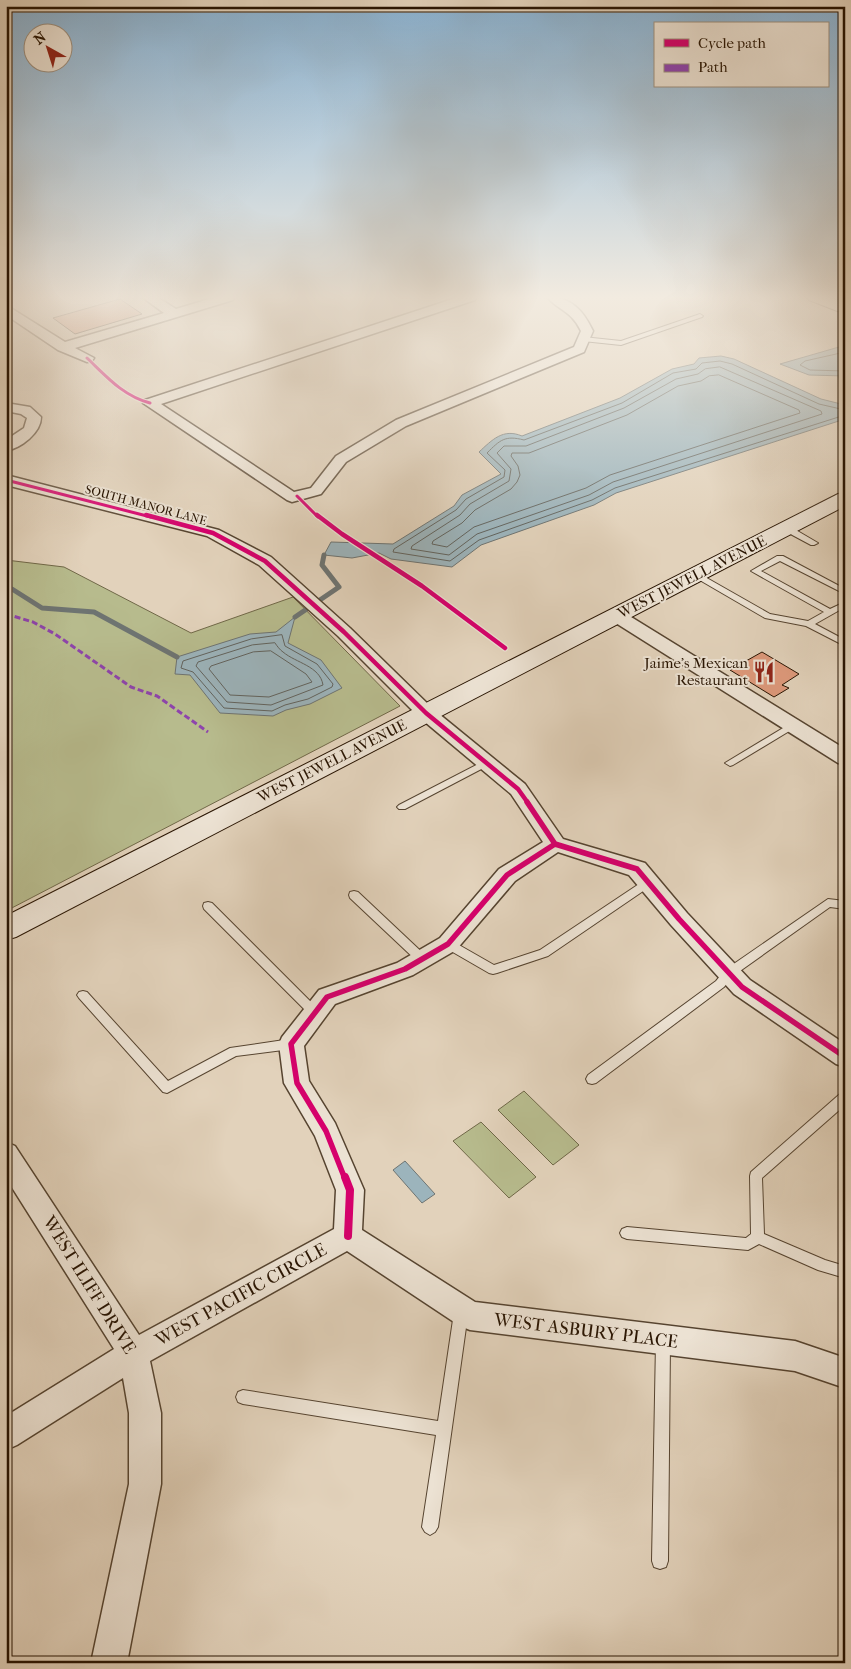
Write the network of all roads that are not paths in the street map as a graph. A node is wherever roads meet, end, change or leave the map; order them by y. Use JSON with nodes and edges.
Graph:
{"nodes":[{"id":1,"x":235,"y":375,"type":"edge"},
{"id":2,"x":518,"y":375,"type":"edge"},
{"id":3,"x":6,"y":407,"type":"edge"},
{"id":4,"x":6,"y":447,"type":"edge"},
{"id":5,"x":6,"y":480,"type":"edge"},
{"id":6,"x":843,"y":501,"type":"edge"},
{"id":7,"x":786,"y":528,"type":"junction"},
{"id":8,"x":814,"y":543,"type":"dead end"},
{"id":9,"x":695,"y":575,"type":"junction"},
{"id":10,"x":845,"y":592,"type":"edge"},
{"id":11,"x":845,"y":604,"type":"edge"},
{"id":12,"x":833,"y":610,"type":"junction"},
{"id":13,"x":845,"y":613,"type":"edge"},
{"id":14,"x":617,"y":616,"type":"junction"},
{"id":15,"x":809,"y":624,"type":"junction"},
{"id":16,"x":845,"y":644,"type":"edge"},
{"id":17,"x":426,"y":713,"type":"junction"},
{"id":18,"x":793,"y":726,"type":"junction"},
{"id":19,"x":845,"y":758,"type":"edge"},
{"id":20,"x":486,"y":762,"type":"junction"},
{"id":21,"x":730,"y":764,"type":"dead end"},
{"id":22,"x":402,"y":807,"type":"dead end"},
{"id":23,"x":555,"y":844,"type":"junction"},
{"id":24,"x":648,"y":882,"type":"junction"},
{"id":25,"x":354,"y":895,"type":"dead end"},
{"id":26,"x":845,"y":905,"type":"edge"},
{"id":27,"x":208,"y":906,"type":"dead end"},
{"id":28,"x":6,"y":929,"type":"edge"},
{"id":29,"x":448,"y":944,"type":"junction"},
{"id":30,"x":422,"y":959,"type":"junction"},
{"id":31,"x":735,"y":980,"type":"junction"},
{"id":32,"x":84,"y":995,"type":"dead end"},
{"id":33,"x":314,"y":1012,"type":"junction"},
{"id":34,"x":290,"y":1044,"type":"junction"},
{"id":35,"x":845,"y":1057,"type":"edge"},
{"id":36,"x":592,"y":1079,"type":"dead end"},
{"id":37,"x":845,"y":1097,"type":"edge"},
{"id":38,"x":6,"y":1154,"type":"edge"},
{"id":39,"x":627,"y":1233,"type":"dead end"},
{"id":40,"x":348,"y":1236,"type":"junction"},
{"id":41,"x":758,"y":1237,"type":"junction"},
{"id":42,"x":845,"y":1272,"type":"edge"},
{"id":43,"x":462,"y":1311,"type":"junction"},
{"id":44,"x":663,"y":1341,"type":"junction"},
{"id":45,"x":134,"y":1354,"type":"junction"},
{"id":46,"x":845,"y":1373,"type":"edge"},
{"id":47,"x":243,"y":1397,"type":"dead end"},
{"id":48,"x":444,"y":1429,"type":"junction"},
{"id":49,"x":6,"y":1434,"type":"edge"},
{"id":50,"x":430,"y":1527,"type":"dead end"},
{"id":51,"x":660,"y":1561,"type":"dead end"},
{"id":52,"x":109,"y":1663,"type":"edge"}],
"edges":[{"from":1,"to":2,"type":"street"},
{"from":3,"to":4,"type":"street"},
{"from":5,"to":17,"type":"street","name":"SOUTH MANOR LANE"},
{"from":6,"to":7,"type":"main road","name":"WEST JEWELL AVENUE"},
{"from":7,"to":8,"type":"lane"},
{"from":7,"to":9,"type":"main road","name":"WEST JEWELL AVENUE"},
{"from":9,"to":14,"type":"main road","name":"WEST JEWELL AVENUE"},
{"from":9,"to":15,"type":"lane"},
{"from":10,"to":12,"type":"lane"},
{"from":11,"to":12,"type":"lane"},
{"from":12,"to":13,"type":"lane"},
{"from":12,"to":15,"type":"lane"},
{"from":14,"to":17,"type":"main road","name":"WEST JEWELL AVENUE"},
{"from":14,"to":18,"type":"street"},
{"from":15,"to":16,"type":"lane"},
{"from":17,"to":20,"type":"street","name":"SOUTH MANOR LANE"},
{"from":17,"to":28,"type":"main road","name":"WEST JEWELL AVENUE"},
{"from":18,"to":19,"type":"street"},
{"from":18,"to":21,"type":"lane"},
{"from":20,"to":22,"type":"lane"},
{"from":20,"to":23,"type":"street","name":"SOUTH MANOR LANE"},
{"from":23,"to":24,"type":"street"},
{"from":23,"to":29,"type":"street"},
{"from":24,"to":29,"type":"lane"},
{"from":24,"to":31,"type":"street"},
{"from":25,"to":30,"type":"lane"},
{"from":26,"to":31,"type":"lane"},
{"from":27,"to":33,"type":"lane"},
{"from":29,"to":30,"type":"street"},
{"from":30,"to":33,"type":"street"},
{"from":31,"to":35,"type":"street"},
{"from":31,"to":36,"type":"lane"},
{"from":32,"to":34,"type":"lane"},
{"from":33,"to":34,"type":"street"},
{"from":34,"to":40,"type":"street"},
{"from":37,"to":41,"type":"lane"},
{"from":38,"to":45,"type":"street","name":"WEST ILIFF DRIVE"},
{"from":39,"to":41,"type":"lane"},
{"from":40,"to":43,"type":"street","name":"WEST ASBURY PLACE"},
{"from":40,"to":45,"type":"street","name":"WEST PACIFIC CIRCLE"},
{"from":41,"to":42,"type":"lane"},
{"from":43,"to":44,"type":"street","name":"WEST ASBURY PLACE"},
{"from":43,"to":48,"type":"lane"},
{"from":44,"to":46,"type":"street","name":"WEST ASBURY PLACE"},
{"from":44,"to":51,"type":"lane"},
{"from":45,"to":49,"type":"street","name":"WEST PACIFIC CIRCLE"},
{"from":45,"to":52,"type":"street","name":"WEST ILIFF DRIVE"},
{"from":47,"to":48,"type":"lane"},
{"from":48,"to":50,"type":"lane"}]}
